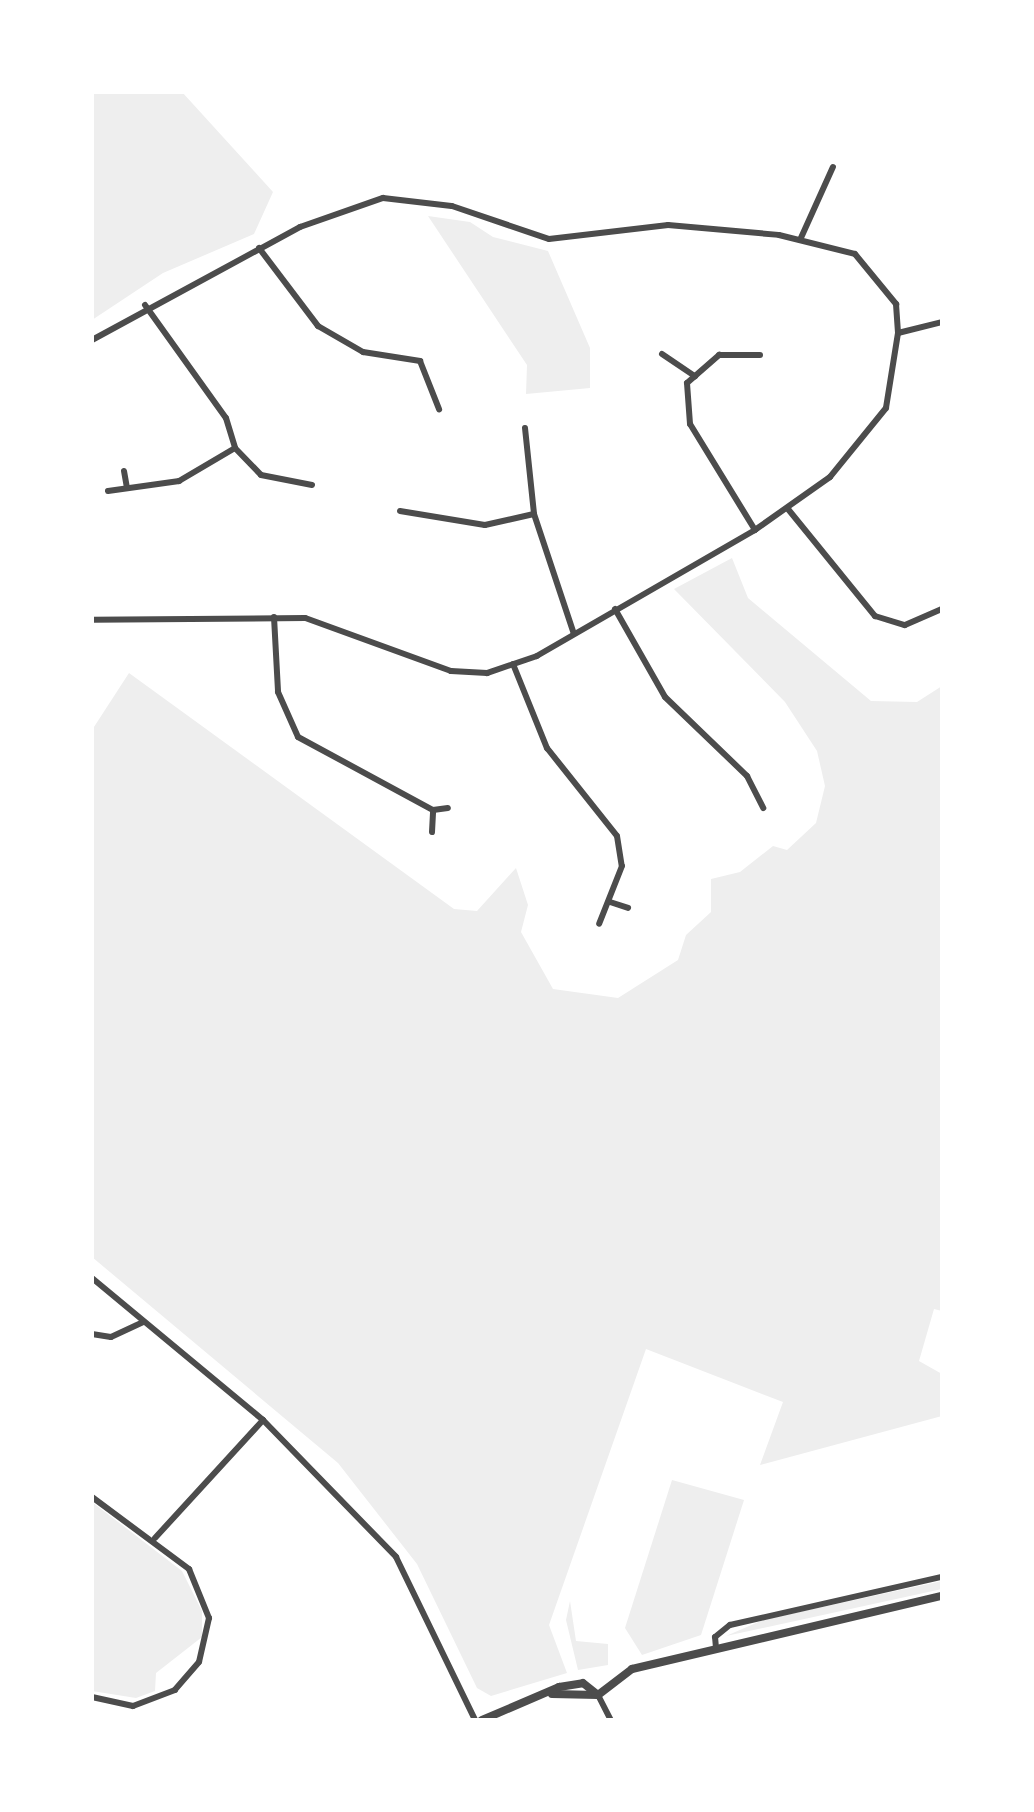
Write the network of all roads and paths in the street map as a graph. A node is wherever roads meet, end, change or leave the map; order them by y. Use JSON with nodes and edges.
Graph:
{"nodes":[{"id":1,"x":833,"y":167,"type":"dead end"},
{"id":2,"x":800,"y":240,"type":"junction"},
{"id":3,"x":259,"y":248,"type":"junction"},
{"id":4,"x":145,"y":305,"type":"junction"},
{"id":5,"x":942,"y":322,"type":"edge"},
{"id":6,"x":898,"y":333,"type":"junction"},
{"id":7,"x":92,"y":340,"type":"edge"},
{"id":8,"x":662,"y":354,"type":"dead end"},
{"id":9,"x":760,"y":355,"type":"dead end"},
{"id":10,"x":695,"y":376,"type":"junction"},
{"id":11,"x":439,"y":409,"type":"dead end"},
{"id":12,"x":525,"y":428,"type":"dead end"},
{"id":13,"x":235,"y":448,"type":"junction"},
{"id":14,"x":124,"y":471,"type":"dead end"},
{"id":15,"x":312,"y":485,"type":"dead end"},
{"id":16,"x":127,"y":488,"type":"junction"},
{"id":17,"x":108,"y":491,"type":"dead end"},
{"id":18,"x":788,"y":509,"type":"junction"},
{"id":19,"x":400,"y":511,"type":"dead end"},
{"id":20,"x":534,"y":514,"type":"junction"},
{"id":21,"x":755,"y":530,"type":"junction"},
{"id":22,"x":615,"y":609,"type":"junction"},
{"id":23,"x":942,"y":609,"type":"edge"},
{"id":24,"x":274,"y":617,"type":"junction"},
{"id":25,"x":92,"y":620,"type":"edge"},
{"id":26,"x":574,"y":634,"type":"junction"},
{"id":27,"x":513,"y":664,"type":"junction"},
{"id":28,"x":448,"y":808,"type":"dead end"},
{"id":29,"x":763,"y":808,"type":"dead end"},
{"id":30,"x":433,"y":810,"type":"junction"},
{"id":31,"x":432,"y":832,"type":"dead end"},
{"id":32,"x":610,"y":902,"type":"junction"},
{"id":33,"x":628,"y":908,"type":"dead end"},
{"id":34,"x":599,"y":924,"type":"dead end"},
{"id":35,"x":92,"y":1278,"type":"edge"},
{"id":36,"x":143,"y":1322,"type":"junction"},
{"id":37,"x":92,"y":1334,"type":"edge"},
{"id":38,"x":263,"y":1420,"type":"junction"},
{"id":39,"x":92,"y":1497,"type":"edge"},
{"id":40,"x":155,"y":1538,"type":"junction"},
{"id":41,"x":942,"y":1577,"type":"edge"},
{"id":42,"x":942,"y":1596,"type":"edge"},
{"id":43,"x":716,"y":1648,"type":"junction"},
{"id":44,"x":552,"y":1694,"type":"junction"},
{"id":45,"x":598,"y":1695,"type":"junction"},
{"id":46,"x":92,"y":1697,"type":"edge"},
{"id":47,"x":475,"y":1720,"type":"edge"},
{"id":48,"x":482,"y":1720,"type":"edge"},
{"id":49,"x":611,"y":1720,"type":"edge"}],
"edges":[{"from":1,"to":2,"type":"street"},
{"from":2,"to":3,"type":"street"},
{"from":2,"to":6,"type":"street"},
{"from":3,"to":4,"type":"street"},
{"from":3,"to":11,"type":"street"},
{"from":4,"to":7,"type":"street"},
{"from":4,"to":13,"type":"street"},
{"from":5,"to":6,"type":"street"},
{"from":6,"to":18,"type":"street"},
{"from":8,"to":10,"type":"street"},
{"from":9,"to":10,"type":"street"},
{"from":10,"to":21,"type":"street"},
{"from":12,"to":20,"type":"street"},
{"from":13,"to":15,"type":"street"},
{"from":13,"to":16,"type":"street"},
{"from":14,"to":16,"type":"street"},
{"from":16,"to":17,"type":"street"},
{"from":18,"to":21,"type":"street"},
{"from":18,"to":23,"type":"street"},
{"from":19,"to":20,"type":"street"},
{"from":20,"to":26,"type":"street"},
{"from":21,"to":22,"type":"street"},
{"from":22,"to":26,"type":"street"},
{"from":22,"to":29,"type":"street"},
{"from":24,"to":25,"type":"street"},
{"from":24,"to":27,"type":"street"},
{"from":24,"to":30,"type":"street"},
{"from":26,"to":27,"type":"street"},
{"from":27,"to":32,"type":"street"},
{"from":28,"to":30,"type":"street"},
{"from":30,"to":31,"type":"street"},
{"from":32,"to":33,"type":"street"},
{"from":32,"to":34,"type":"street"},
{"from":35,"to":36,"type":"street"},
{"from":36,"to":37,"type":"street"},
{"from":36,"to":38,"type":"street"},
{"from":38,"to":40,"type":"street"},
{"from":38,"to":47,"type":"street"},
{"from":39,"to":40,"type":"street"},
{"from":40,"to":46,"type":"street"},
{"from":41,"to":43,"type":"street"},
{"from":42,"to":43,"type":"street"},
{"from":43,"to":45,"type":"street"},
{"from":44,"to":45,"type":"street"},
{"from":44,"to":45,"type":"street"},
{"from":44,"to":48,"type":"street"},
{"from":45,"to":49,"type":"street"}]}
